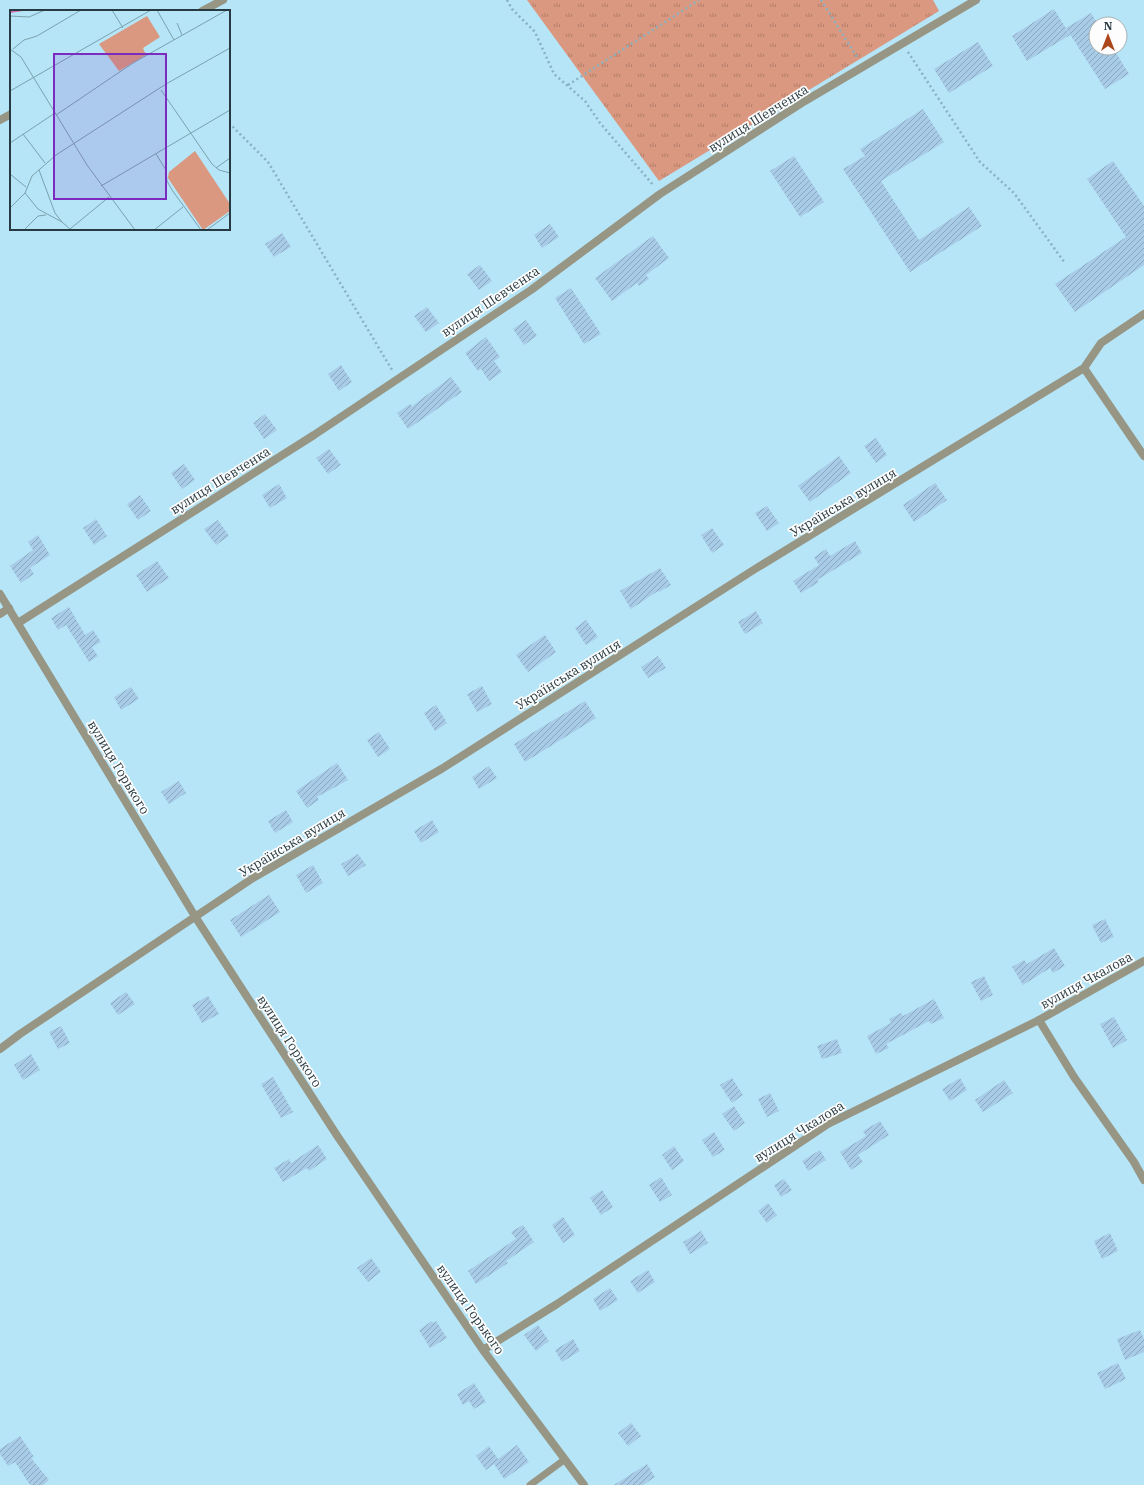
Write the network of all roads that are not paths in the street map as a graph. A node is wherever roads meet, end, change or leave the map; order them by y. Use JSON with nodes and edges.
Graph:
{"nodes":[{"id":1,"x":222,"y":0,"type":"edge"},
{"id":2,"x":976,"y":0,"type":"edge"},
{"id":3,"x":204,"y":10,"type":"edge"},
{"id":4,"x":10,"y":115,"type":"edge"},
{"id":5,"x":0,"y":120,"type":"edge"},
{"id":6,"x":1144,"y":314,"type":"edge"},
{"id":7,"x":1084,"y":368,"type":"junction"},
{"id":8,"x":1144,"y":456,"type":"edge"},
{"id":9,"x":0,"y":594,"type":"edge"},
{"id":10,"x":9,"y":608,"type":"junction"},
{"id":11,"x":0,"y":614,"type":"edge"},
{"id":12,"x":18,"y":623,"type":"junction"},
{"id":13,"x":196,"y":918,"type":"junction"},
{"id":14,"x":1144,"y":962,"type":"edge"},
{"id":15,"x":1039,"y":1020,"type":"junction"},
{"id":16,"x":0,"y":1049,"type":"edge"},
{"id":17,"x":1144,"y":1180,"type":"edge"},
{"id":18,"x":484,"y":1350,"type":"junction"},
{"id":19,"x":564,"y":1460,"type":"junction"},
{"id":20,"x":530,"y":1485,"type":"edge"},
{"id":21,"x":584,"y":1485,"type":"edge"}],
"edges":[{"from":1,"to":3,"type":"street"},
{"from":2,"to":12,"type":"street","name":"вулиця Шевченка"},
{"from":4,"to":5,"type":"street"},
{"from":6,"to":7,"type":"street","name":"Українська вулиця"},
{"from":7,"to":8,"type":"street"},
{"from":7,"to":13,"type":"street","name":"Українська вулиця"},
{"from":9,"to":10,"type":"street","name":"вулиця Горького"},
{"from":10,"to":11,"type":"street"},
{"from":10,"to":12,"type":"street","name":"вулиця Горького"},
{"from":12,"to":13,"type":"street","name":"вулиця Горького"},
{"from":13,"to":16,"type":"street","name":"Українська вулиця"},
{"from":13,"to":18,"type":"street","name":"вулиця Горького"},
{"from":14,"to":15,"type":"street","name":"вулиця Чкалова"},
{"from":15,"to":17,"type":"street"},
{"from":15,"to":18,"type":"street","name":"вулиця Чкалова"},
{"from":18,"to":19,"type":"street","name":"вулиця Горького"},
{"from":19,"to":20,"type":"lane"},
{"from":19,"to":21,"type":"street","name":"вулиця Горького"}]}
